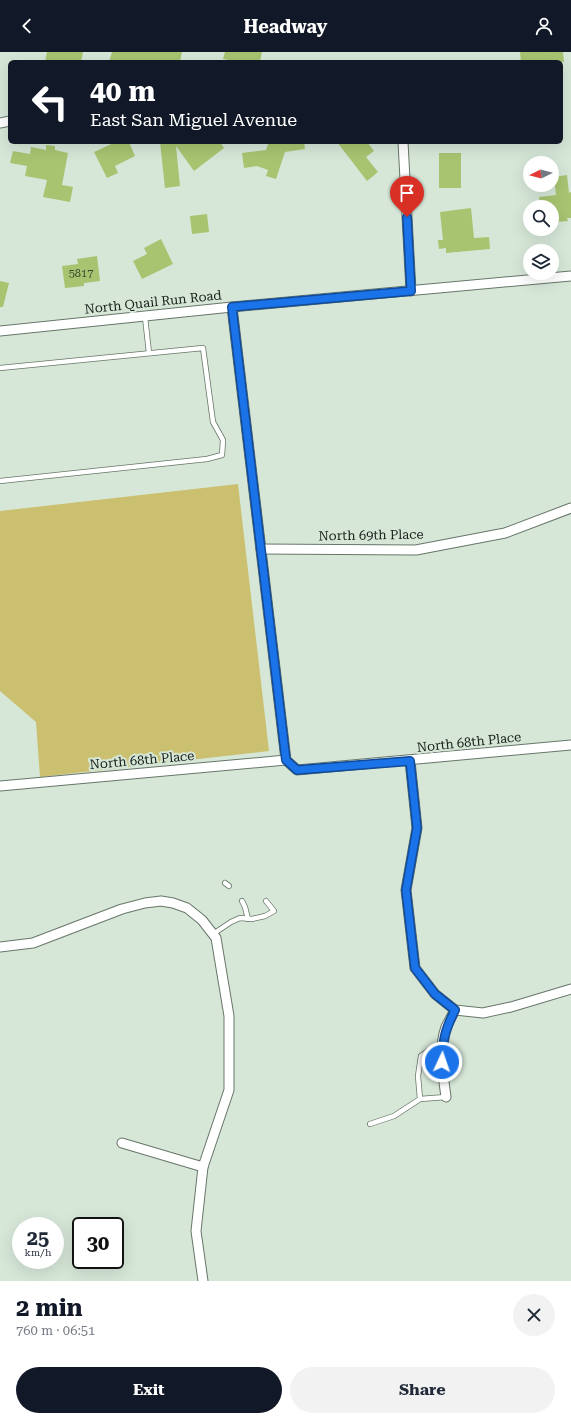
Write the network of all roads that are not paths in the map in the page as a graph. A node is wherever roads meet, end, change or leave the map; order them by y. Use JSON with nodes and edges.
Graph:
{"nodes":[{"id":1,"x":403,"y":144,"type":"edge"},
{"id":2,"x":571,"y":276,"type":"edge"},
{"id":3,"x":411,"y":291,"type":"junction"},
{"id":4,"x":232,"y":307,"type":"junction"},
{"id":5,"x":145,"y":316,"type":"junction"},
{"id":6,"x":0,"y":331,"type":"edge"},
{"id":7,"x":149,"y":353,"type":"junction"},
{"id":8,"x":0,"y":368,"type":"edge"},
{"id":9,"x":0,"y":481,"type":"edge"},
{"id":10,"x":571,"y":508,"type":"edge"},
{"id":11,"x":261,"y":549,"type":"junction"},
{"id":12,"x":571,"y":745,"type":"edge"},
{"id":13,"x":286,"y":760,"type":"junction"},
{"id":14,"x":410,"y":761,"type":"junction"},
{"id":15,"x":0,"y":786,"type":"edge"},
{"id":16,"x":242,"y":901,"type":"dead end"},
{"id":17,"x":266,"y":901,"type":"dead end"},
{"id":18,"x":248,"y":919,"type":"junction"},
{"id":19,"x":213,"y":934,"type":"junction"},
{"id":20,"x":0,"y":947,"type":"edge"},
{"id":21,"x":571,"y":989,"type":"edge"},
{"id":22,"x":455,"y":1010,"type":"junction"},
{"id":23,"x":442,"y":1048,"type":"junction"},
{"id":24,"x":446,"y":1097,"type":"joint"},
{"id":25,"x":420,"y":1099,"type":"junction"},
{"id":26,"x":370,"y":1124,"type":"dead end"},
{"id":27,"x":122,"y":1143,"type":"dead end"},
{"id":28,"x":203,"y":1167,"type":"junction"},
{"id":29,"x":203,"y":1281,"type":"edge"}],
"edges":[{"from":1,"to":3,"type":"street"},
{"from":2,"to":3,"type":"street","name":"North Quail Run Road"},
{"from":3,"to":4,"type":"street","name":"North Quail Run Road"},
{"from":4,"to":5,"type":"street","name":"North Quail Run Road"},
{"from":4,"to":11,"type":"street"},
{"from":5,"to":6,"type":"street","name":"North Quail Run Road"},
{"from":5,"to":7,"type":"lane"},
{"from":7,"to":8,"type":"lane"},
{"from":7,"to":9,"type":"lane"},
{"from":10,"to":11,"type":"street","name":"North 69th Place"},
{"from":11,"to":13,"type":"street"},
{"from":12,"to":14,"type":"street","name":"North 68th Place"},
{"from":13,"to":14,"type":"street","name":"North 68th Place"},
{"from":13,"to":15,"type":"street","name":"North 68th Place"},
{"from":14,"to":22,"type":"street"},
{"from":16,"to":18,"type":"lane"},
{"from":17,"to":18,"type":"lane"},
{"from":18,"to":19,"type":"lane"},
{"from":19,"to":20,"type":"street"},
{"from":19,"to":28,"type":"street"},
{"from":21,"to":22,"type":"street"},
{"from":22,"to":23,"type":"street"},
{"from":23,"to":24,"type":"street"},
{"from":23,"to":25,"type":"lane"},
{"from":24,"to":25,"type":"lane"},
{"from":25,"to":26,"type":"lane"},
{"from":27,"to":28,"type":"street"},
{"from":28,"to":29,"type":"street"}]}
